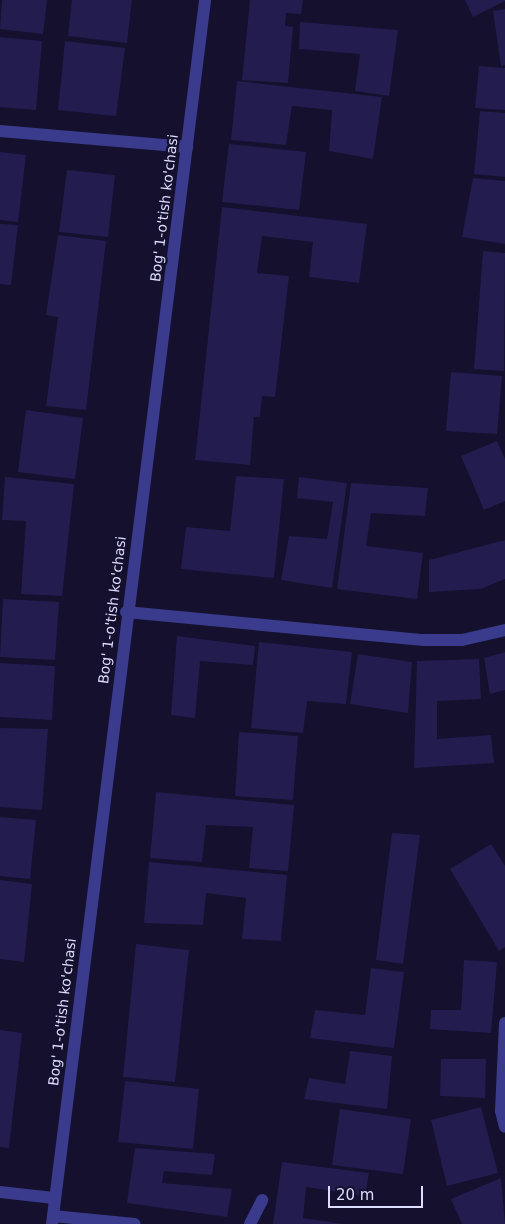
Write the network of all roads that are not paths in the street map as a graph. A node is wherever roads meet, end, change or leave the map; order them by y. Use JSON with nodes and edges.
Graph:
{"nodes":[{"id":1,"x":204,"y":0,"type":"edge"},
{"id":2,"x":0,"y":131,"type":"edge"},
{"id":3,"x":188,"y":147,"type":"junction"},
{"id":4,"x":126,"y":612,"type":"junction"},
{"id":5,"x":505,"y":630,"type":"edge"},
{"id":6,"x":505,"y":1024,"type":"edge"},
{"id":7,"x":505,"y":1127,"type":"edge"},
{"id":8,"x":0,"y":1192,"type":"edge"},
{"id":9,"x":54,"y":1198,"type":"junction"},
{"id":10,"x":262,"y":1200,"type":"dead end"},
{"id":11,"x":52,"y":1220,"type":"edge"},
{"id":12,"x":135,"y":1224,"type":"edge"},
{"id":13,"x":250,"y":1224,"type":"edge"}],
"edges":[{"from":1,"to":3,"type":"street","name":"Bog' 1-o'tish ko'chasi"},
{"from":2,"to":3,"type":"street"},
{"from":3,"to":4,"type":"street","name":"Bog' 1-o'tish ko'chasi"},
{"from":4,"to":5,"type":"street"},
{"from":4,"to":9,"type":"street","name":"Bog' 1-o'tish ko'chasi"},
{"from":6,"to":7,"type":"street"},
{"from":8,"to":9,"type":"street"},
{"from":9,"to":11,"type":"street","name":"Bog' 1-o'tish ko'chasi"},
{"from":10,"to":13,"type":"street"},
{"from":11,"to":12,"type":"street"}]}
